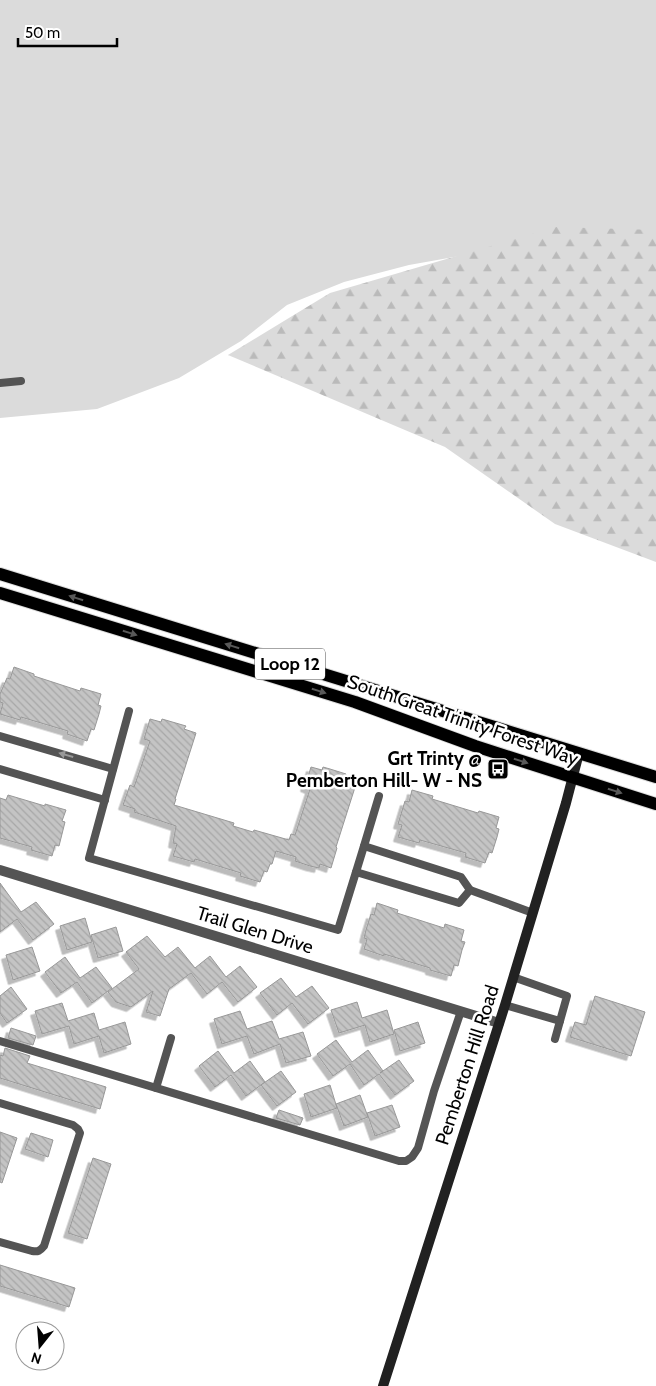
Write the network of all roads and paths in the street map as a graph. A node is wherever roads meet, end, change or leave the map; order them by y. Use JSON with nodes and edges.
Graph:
{"nodes":[{"id":1,"x":21,"y":381,"type":"dead end"},
{"id":2,"x":0,"y":383,"type":"edge"},
{"id":3,"x":0,"y":574,"type":"edge"},
{"id":4,"x":0,"y":593,"type":"edge"},
{"id":5,"x":129,"y":711,"type":"dead end"},
{"id":6,"x":0,"y":736,"type":"edge"},
{"id":7,"x":579,"y":753,"type":"junction"},
{"id":8,"x":0,"y":768,"type":"edge"},
{"id":9,"x":113,"y":769,"type":"junction"},
{"id":10,"x":573,"y":777,"type":"junction"},
{"id":11,"x":656,"y":777,"type":"edge"},
{"id":12,"x":379,"y":796,"type":"dead end"},
{"id":13,"x":105,"y":800,"type":"junction"},
{"id":14,"x":656,"y":804,"type":"edge"},
{"id":15,"x":364,"y":846,"type":"junction"},
{"id":16,"x":0,"y":870,"type":"edge"},
{"id":17,"x":356,"y":872,"type":"junction"},
{"id":18,"x":470,"y":890,"type":"junction"},
{"id":19,"x":533,"y":913,"type":"junction"},
{"id":20,"x":513,"y":978,"type":"junction"},
{"id":21,"x":505,"y":1005,"type":"junction"},
{"id":22,"x":461,"y":1011,"type":"junction"},
{"id":23,"x":560,"y":1021,"type":"junction"},
{"id":24,"x":499,"y":1023,"type":"junction"},
{"id":25,"x":171,"y":1038,"type":"dead end"},
{"id":26,"x":555,"y":1039,"type":"dead end"},
{"id":27,"x":0,"y":1041,"type":"edge"},
{"id":28,"x":156,"y":1088,"type":"junction"},
{"id":29,"x":0,"y":1103,"type":"edge"},
{"id":30,"x":0,"y":1242,"type":"edge"},
{"id":31,"x":383,"y":1386,"type":"edge"}],
"edges":[{"from":1,"to":2,"type":"lane"},
{"from":7,"to":3,"type":"main road","name":"South Great Trinity Forest Way","number":"Loop 12","one_way":true},
{"from":4,"to":10,"type":"main road","name":"South Great Trinity Forest Way","number":"Loop 12","one_way":true},
{"from":5,"to":9,"type":"lane"},
{"from":9,"to":6,"type":"lane","one_way":true},
{"from":7,"to":10,"type":"street","name":"Pemberton Hill Road"},
{"from":7,"to":11,"type":"main road","name":"South Great Trinity Forest Way","number":"Loop 12"},
{"from":8,"to":13,"type":"lane"},
{"from":9,"to":13,"type":"lane"},
{"from":10,"to":14,"type":"main road","name":"South Great Trinity Forest Way","number":"Loop 12","one_way":true},
{"from":10,"to":19,"type":"street","name":"Pemberton Hill Road"},
{"from":12,"to":15,"type":"lane"},
{"from":13,"to":17,"type":"lane"},
{"from":15,"to":17,"type":"lane"},
{"from":15,"to":18,"type":"lane"},
{"from":16,"to":22,"type":"street","name":"Trail Glen Drive"},
{"from":17,"to":18,"type":"lane"},
{"from":18,"to":19,"type":"lane"},
{"from":19,"to":20,"type":"street","name":"Pemberton Hill Road"},
{"from":20,"to":21,"type":"street","name":"Pemberton Hill Road"},
{"from":20,"to":23,"type":"lane"},
{"from":21,"to":23,"type":"lane"},
{"from":21,"to":24,"type":"street","name":"Pemberton Hill Road"},
{"from":22,"to":24,"type":"street","name":"Trail Glen Drive"},
{"from":22,"to":28,"type":"lane"},
{"from":23,"to":26,"type":"lane"},
{"from":24,"to":31,"type":"street","name":"Pemberton Hill Road"},
{"from":25,"to":28,"type":"lane"},
{"from":27,"to":28,"type":"lane"},
{"from":29,"to":30,"type":"lane"}]}
